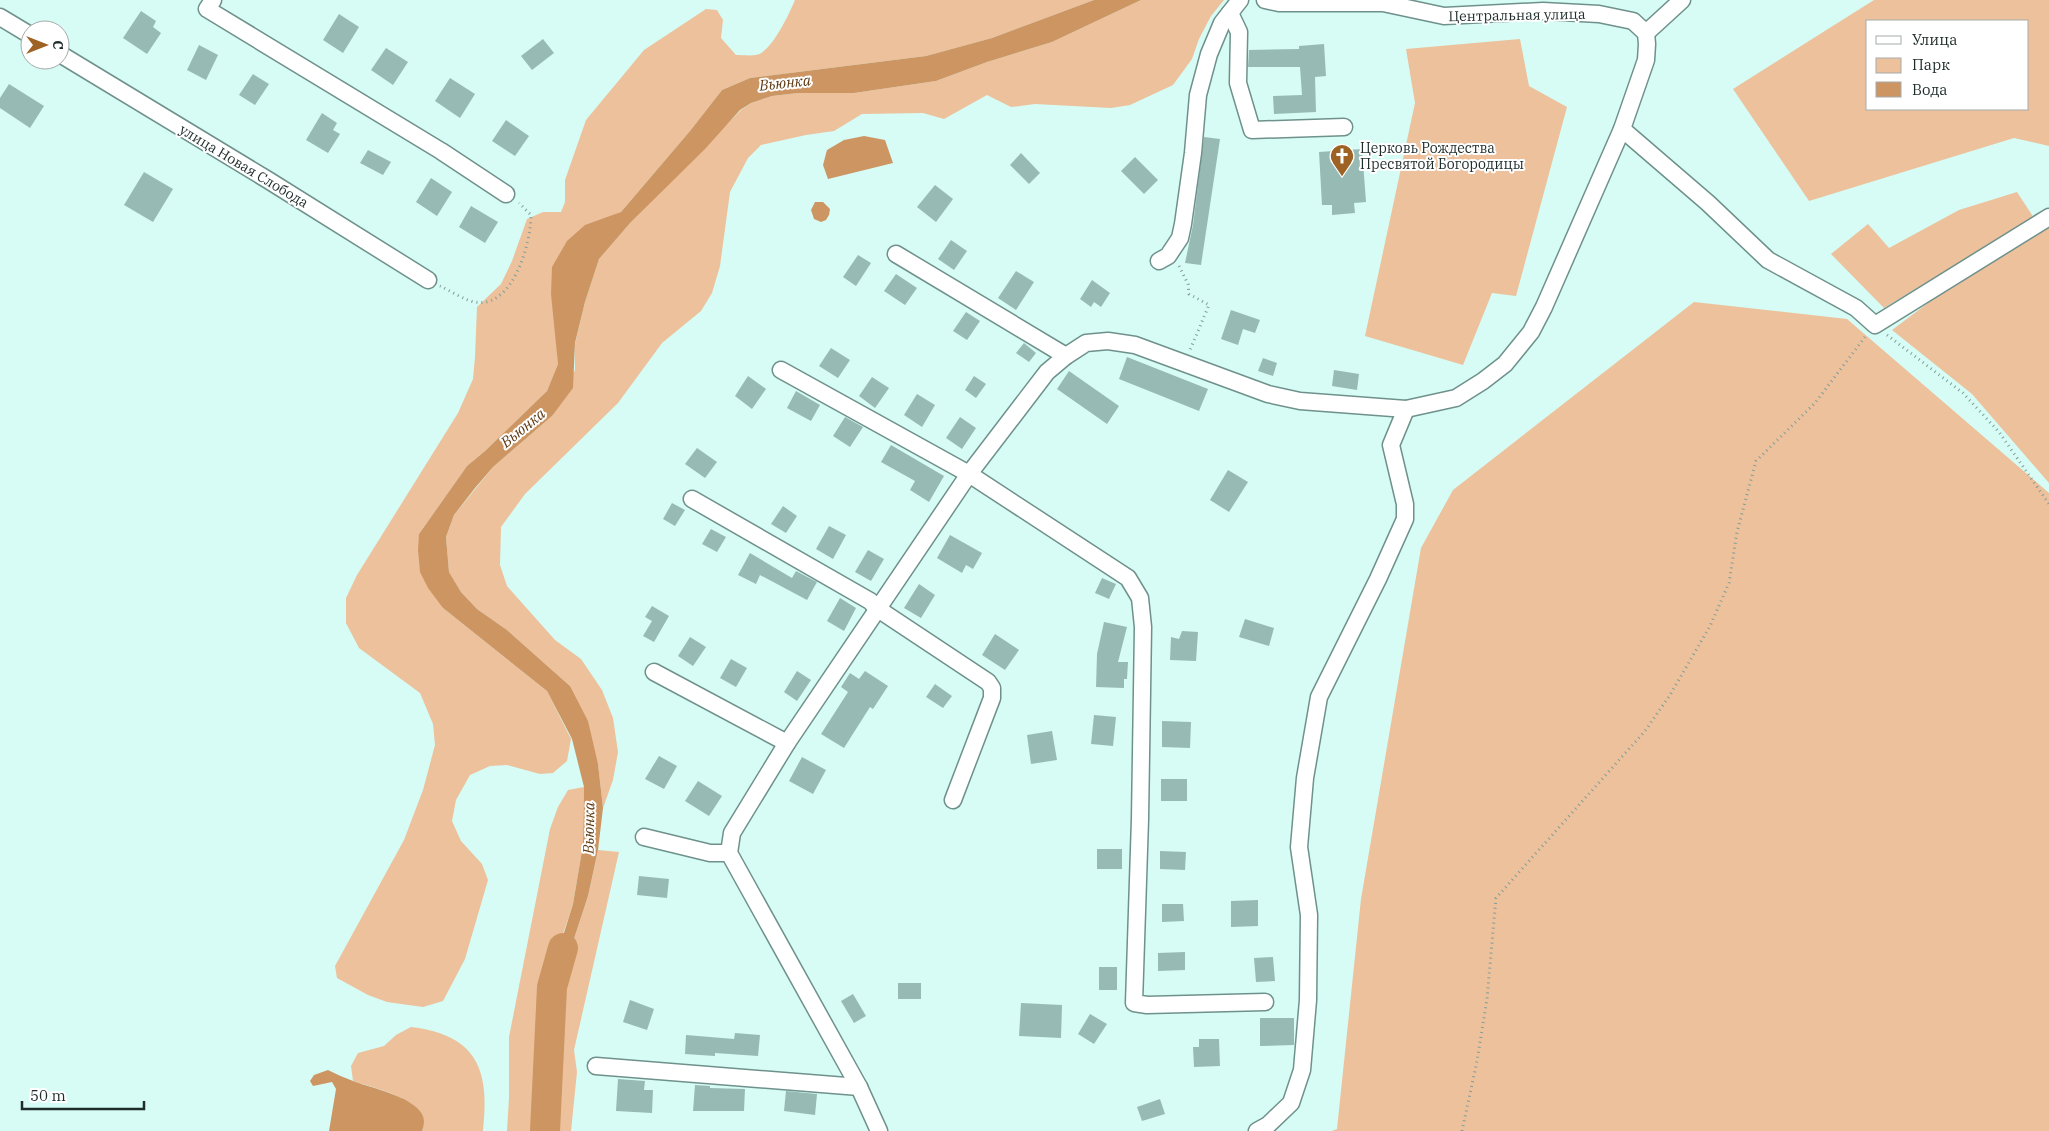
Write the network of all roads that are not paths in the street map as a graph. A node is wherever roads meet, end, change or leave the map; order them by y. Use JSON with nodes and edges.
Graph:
{"nodes":[{"id":1,"x":1240,"y":0,"type":"edge"},
{"id":2,"x":1265,"y":0,"type":"edge"},
{"id":3,"x":1682,"y":0,"type":"edge"},
{"id":4,"x":205,"y":3,"type":"edge"},
{"id":5,"x":1230,"y":13,"type":"junction"},
{"id":6,"x":0,"y":17,"type":"edge"},
{"id":7,"x":20,"y":29,"type":"edge"},
{"id":8,"x":1646,"y":33,"type":"junction"},
{"id":9,"x":70,"y":60,"type":"edge"},
{"id":10,"x":1344,"y":127,"type":"dead end"},
{"id":11,"x":1622,"y":128,"type":"junction"},
{"id":12,"x":506,"y":194,"type":"road end"},
{"id":13,"x":2049,"y":217,"type":"edge"},
{"id":14,"x":896,"y":254,"type":"dead end"},
{"id":15,"x":1163,"y":258,"type":"road end"},
{"id":16,"x":428,"y":280,"type":"road end"},
{"id":17,"x":1066,"y":356,"type":"junction"},
{"id":18,"x":781,"y":370,"type":"dead end"},
{"id":19,"x":1406,"y":409,"type":"junction"},
{"id":20,"x":969,"y":474,"type":"junction"},
{"id":21,"x":692,"y":499,"type":"dead end"},
{"id":22,"x":878,"y":609,"type":"junction"},
{"id":23,"x":654,"y":672,"type":"dead end"},
{"id":24,"x":787,"y":743,"type":"junction"},
{"id":25,"x":953,"y":800,"type":"dead end"},
{"id":26,"x":644,"y":837,"type":"dead end"},
{"id":27,"x":728,"y":853,"type":"junction"},
{"id":28,"x":1265,"y":1002,"type":"dead end"},
{"id":29,"x":596,"y":1066,"type":"dead end"},
{"id":30,"x":859,"y":1087,"type":"junction"},
{"id":31,"x":879,"y":1131,"type":"edge"},
{"id":32,"x":1256,"y":1131,"type":"edge"}],
"edges":[{"from":1,"to":5,"type":"street"},
{"from":2,"to":8,"type":"street","name":"Центральная улица"},
{"from":3,"to":8,"type":"street"},
{"from":4,"to":12,"type":"street"},
{"from":5,"to":10,"type":"street"},
{"from":5,"to":15,"type":"street"},
{"from":6,"to":7,"type":"street"},
{"from":8,"to":11,"type":"street"},
{"from":9,"to":16,"type":"street","name":"улица Новая Слобода"},
{"from":11,"to":13,"type":"street"},
{"from":11,"to":19,"type":"street"},
{"from":14,"to":17,"type":"street"},
{"from":17,"to":19,"type":"street"},
{"from":17,"to":20,"type":"street"},
{"from":18,"to":20,"type":"street"},
{"from":19,"to":32,"type":"street"},
{"from":20,"to":22,"type":"street"},
{"from":20,"to":28,"type":"street"},
{"from":21,"to":22,"type":"street"},
{"from":22,"to":24,"type":"street"},
{"from":22,"to":25,"type":"street"},
{"from":23,"to":24,"type":"street"},
{"from":24,"to":27,"type":"street"},
{"from":26,"to":27,"type":"street"},
{"from":27,"to":30,"type":"street"},
{"from":29,"to":30,"type":"street"},
{"from":30,"to":31,"type":"street"}]}
